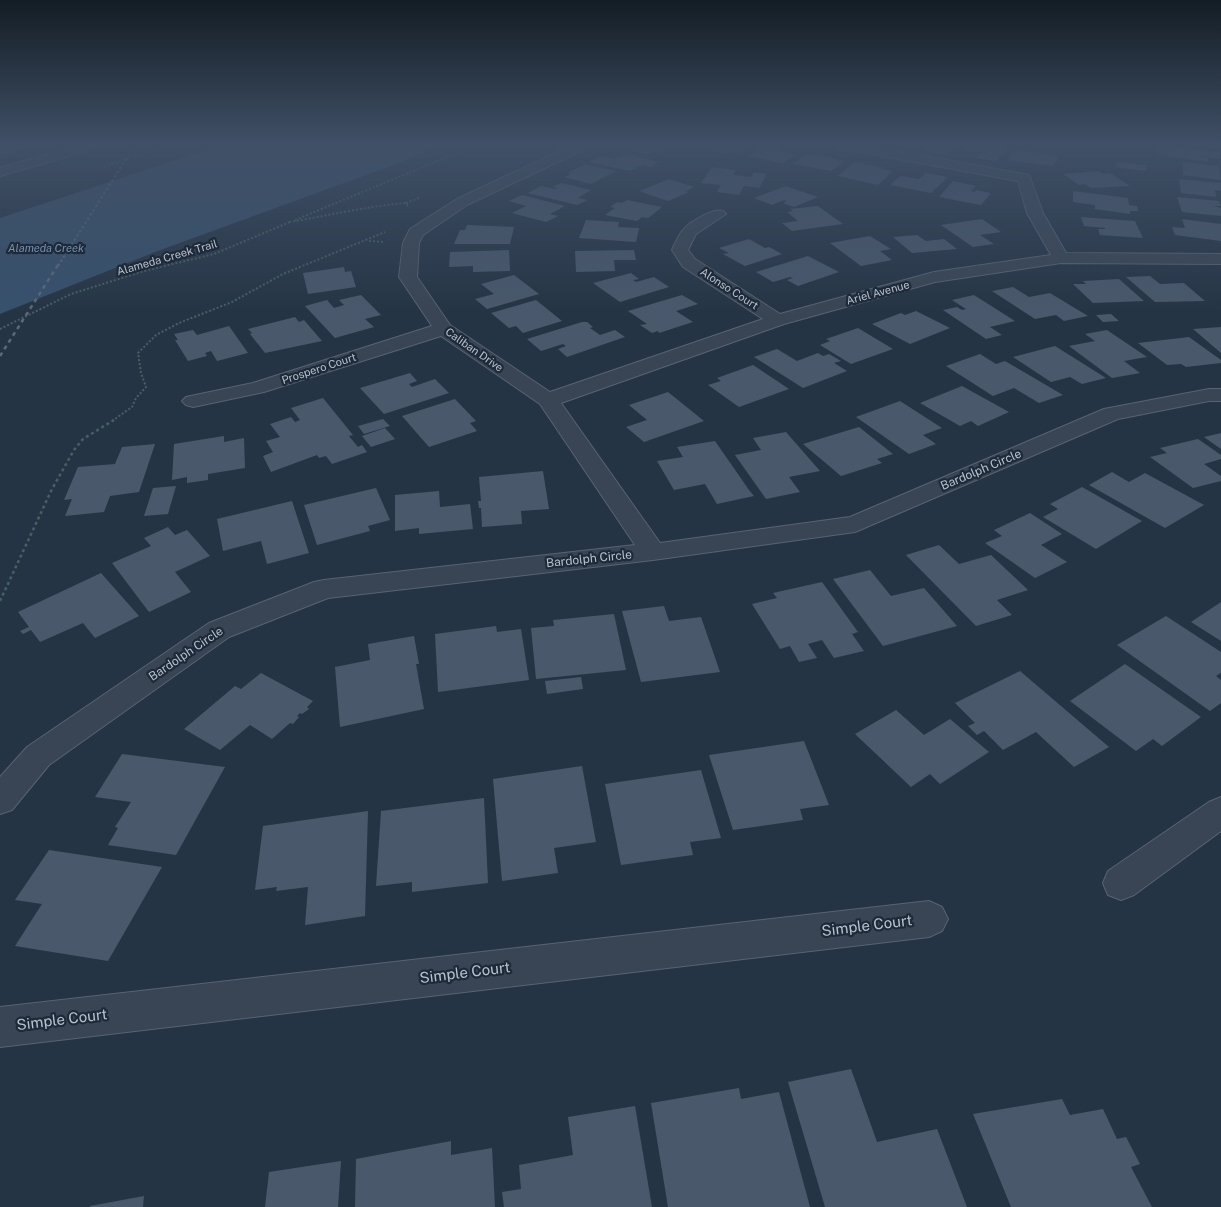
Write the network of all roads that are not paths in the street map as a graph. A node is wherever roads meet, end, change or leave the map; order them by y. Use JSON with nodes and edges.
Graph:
{"nodes":[{"id":1,"x":463,"y":201,"type":"edge"},
{"id":2,"x":1031,"y":201,"type":"edge"},
{"id":3,"x":718,"y":214,"type":"dead end"},
{"id":4,"x":1061,"y":258,"type":"junction"},
{"id":5,"x":1221,"y":259,"type":"edge"},
{"id":6,"x":777,"y":320,"type":"junction"},
{"id":7,"x":443,"y":329,"type":"junction"},
{"id":8,"x":1221,"y":395,"type":"edge"},
{"id":9,"x":548,"y":400,"type":"junction"},
{"id":10,"x":193,"y":401,"type":"dead end"},
{"id":11,"x":653,"y":552,"type":"junction"},
{"id":12,"x":0,"y":800,"type":"edge"},
{"id":13,"x":1221,"y":812,"type":"edge"},
{"id":14,"x":1122,"y":882,"type":"dead end"},
{"id":15,"x":929,"y":919,"type":"dead end"},
{"id":16,"x":0,"y":1027,"type":"edge"}],
"edges":[{"from":1,"to":7,"type":"street","name":"Caliban Drive"},
{"from":2,"to":4,"type":"street"},
{"from":3,"to":6,"type":"street","name":"Alonso Court"},
{"from":4,"to":5,"type":"street","name":"Ariel Avenue"},
{"from":4,"to":6,"type":"street","name":"Ariel Avenue"},
{"from":6,"to":9,"type":"street","name":"Ariel Avenue"},
{"from":7,"to":9,"type":"street","name":"Caliban Drive"},
{"from":7,"to":10,"type":"street","name":"Prospero Court"},
{"from":8,"to":11,"type":"street","name":"Bardolph Circle"},
{"from":9,"to":11,"type":"street","name":"Caliban Drive"},
{"from":11,"to":12,"type":"street","name":"Bardolph Circle"},
{"from":13,"to":14,"type":"street"},
{"from":15,"to":16,"type":"street","name":"Simple Court"}]}
